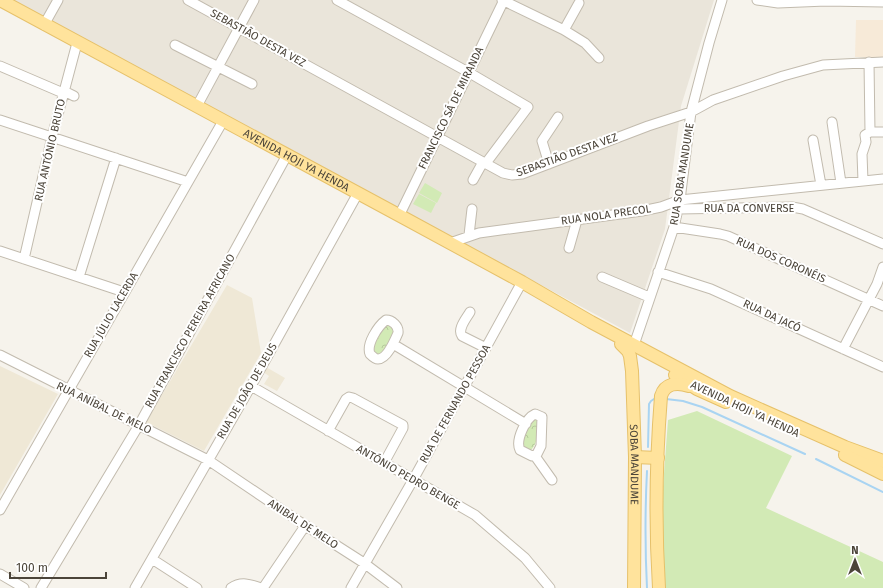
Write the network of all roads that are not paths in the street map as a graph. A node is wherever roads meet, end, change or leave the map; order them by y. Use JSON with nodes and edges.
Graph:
{"nodes":[{"id":1,"x":0,"y":0,"type":"edge"},
{"id":2,"x":58,"y":0,"type":"edge"},
{"id":3,"x":188,"y":0,"type":"edge"},
{"id":4,"x":254,"y":0,"type":"edge"},
{"id":5,"x":337,"y":0,"type":"edge"},
{"id":6,"x":503,"y":0,"type":"edge"},
{"id":7,"x":722,"y":0,"type":"edge"},
{"id":8,"x":757,"y":0,"type":"edge"},
{"id":9,"x":826,"y":0,"type":"edge"},
{"id":10,"x":857,"y":0,"type":"edge"},
{"id":11,"x":883,"y":2,"type":"edge"},
{"id":12,"x":579,"y":3,"type":"dead end"},
{"id":13,"x":44,"y":25,"type":"junction"},
{"id":14,"x":239,"y":28,"type":"junction"},
{"id":15,"x":564,"y":30,"type":"junction"},
{"id":16,"x":77,"y":43,"type":"junction"},
{"id":17,"x":175,"y":45,"type":"dead end"},
{"id":18,"x":599,"y":58,"type":"dead end"},
{"id":19,"x":869,"y":62,"type":"junction"},
{"id":20,"x":883,"y":62,"type":"edge"},
{"id":21,"x":0,"y":66,"type":"edge"},
{"id":22,"x":218,"y":67,"type":"junction"},
{"id":23,"x":468,"y":72,"type":"junction"},
{"id":24,"x":252,"y":84,"type":"dead end"},
{"id":25,"x":64,"y":92,"type":"junction"},
{"id":26,"x":74,"y":96,"type":"dead end"},
{"id":27,"x":197,"y":106,"type":"junction"},
{"id":28,"x":691,"y":112,"type":"junction"},
{"id":29,"x":558,"y":117,"type":"dead end"},
{"id":30,"x":0,"y":120,"type":"edge"},
{"id":31,"x":223,"y":121,"type":"junction"},
{"id":32,"x":832,"y":122,"type":"dead end"},
{"id":33,"x":870,"y":132,"type":"junction"},
{"id":34,"x":883,"y":132,"type":"edge"},
{"id":35,"x":52,"y":137,"type":"junction"},
{"id":36,"x":438,"y":137,"type":"junction"},
{"id":37,"x":813,"y":140,"type":"dead end"},
{"id":38,"x":287,"y":155,"type":"junction"},
{"id":39,"x":116,"y":158,"type":"junction"},
{"id":40,"x":485,"y":162,"type":"junction"},
{"id":41,"x":550,"y":164,"type":"junction"},
{"id":42,"x":883,"y":179,"type":"edge"},
{"id":43,"x":473,"y":180,"type":"dead end"},
{"id":44,"x":863,"y":181,"type":"junction"},
{"id":45,"x":188,"y":182,"type":"junction"},
{"id":46,"x":841,"y":183,"type":"junction"},
{"id":47,"x":821,"y":185,"type":"junction"},
{"id":48,"x":358,"y":193,"type":"junction"},
{"id":49,"x":679,"y":204,"type":"junction"},
{"id":50,"x":472,"y":209,"type":"dead end"},
{"id":51,"x":399,"y":216,"type":"junction"},
{"id":52,"x":577,"y":220,"type":"junction"},
{"id":53,"x":674,"y":226,"type":"junction"},
{"id":54,"x":469,"y":235,"type":"junction"},
{"id":55,"x":450,"y":244,"type":"junction"},
{"id":56,"x":883,"y":244,"type":"edge"},
{"id":57,"x":569,"y":248,"type":"dead end"},
{"id":58,"x":0,"y":251,"type":"edge"},
{"id":59,"x":24,"y":259,"type":"junction"},
{"id":60,"x":883,"y":267,"type":"edge"},
{"id":61,"x":658,"y":272,"type":"junction"},
{"id":62,"x":79,"y":277,"type":"junction"},
{"id":63,"x":602,"y":277,"type":"dead end"},
{"id":64,"x":522,"y":282,"type":"junction"},
{"id":65,"x":880,"y":284,"type":"edge"},
{"id":66,"x":124,"y":292,"type":"junction"},
{"id":67,"x":649,"y":296,"type":"junction"},
{"id":68,"x":869,"y":299,"type":"junction"},
{"id":69,"x":883,"y":306,"type":"edge"},
{"id":70,"x":470,"y":312,"type":"dead end"},
{"id":71,"x":393,"y":344,"type":"dead end"},
{"id":72,"x":627,"y":344,"type":"junction"},
{"id":73,"x":486,"y":348,"type":"junction"},
{"id":74,"x":843,"y":348,"type":"junction"},
{"id":75,"x":0,"y":355,"type":"edge"},
{"id":76,"x":883,"y":367,"type":"edge"},
{"id":77,"x":251,"y":386,"type":"junction"},
{"id":78,"x":464,"y":386,"type":"junction"},
{"id":79,"x":697,"y":389,"type":"junction"},
{"id":80,"x":68,"y":390,"type":"junction"},
{"id":81,"x":526,"y":424,"type":"junction"},
{"id":82,"x":139,"y":425,"type":"junction"},
{"id":83,"x":328,"y":431,"type":"junction"},
{"id":84,"x":535,"y":456,"type":"junction"},
{"id":85,"x":635,"y":457,"type":"junction"},
{"id":86,"x":658,"y":458,"type":"junction"},
{"id":87,"x":208,"y":460,"type":"junction"},
{"id":88,"x":883,"y":461,"type":"edge"},
{"id":89,"x":384,"y":463,"type":"junction"},
{"id":90,"x":883,"y":474,"type":"edge"},
{"id":91,"x":413,"y":480,"type":"junction"},
{"id":92,"x":552,"y":480,"type":"dead end"},
{"id":93,"x":0,"y":510,"type":"edge"},
{"id":94,"x":306,"y":526,"type":"junction"},
{"id":95,"x":152,"y":559,"type":"junction"},
{"id":96,"x":364,"y":563,"type":"junction"},
{"id":97,"x":0,"y":574,"type":"edge"},
{"id":98,"x":24,"y":588,"type":"edge"},
{"id":99,"x":41,"y":588,"type":"edge"},
{"id":100,"x":135,"y":588,"type":"edge"},
{"id":101,"x":197,"y":588,"type":"edge"},
{"id":102,"x":231,"y":588,"type":"edge"},
{"id":103,"x":262,"y":588,"type":"edge"},
{"id":104,"x":351,"y":588,"type":"edge"},
{"id":105,"x":397,"y":588,"type":"edge"},
{"id":106,"x":550,"y":588,"type":"edge"},
{"id":107,"x":634,"y":588,"type":"edge"},
{"id":108,"x":659,"y":588,"type":"edge"}],
"edges":[{"from":1,"to":13,"type":"main road","name":"AVENIDA HOJI YA HENDA"},
{"from":2,"to":13,"type":"street"},
{"from":3,"to":14,"type":"street","name":"SEBASTIÃO DESTA VEZ"},
{"from":4,"to":14,"type":"street"},
{"from":5,"to":23,"type":"street"},
{"from":6,"to":15,"type":"street"},
{"from":6,"to":23,"type":"street","name":"FRANCISCO SÁ DE MIRANDA"},
{"from":7,"to":28,"type":"street","name":"RUA SOBA MANDUME"},
{"from":8,"to":9,"type":"street"},
{"from":9,"to":10,"type":"street"},
{"from":10,"to":11,"type":"street"},
{"from":12,"to":15,"type":"street"},
{"from":13,"to":16,"type":"main road","name":"AVENIDA HOJI YA HENDA"},
{"from":14,"to":22,"type":"street"},
{"from":14,"to":36,"type":"street","name":"SEBASTIÃO DESTA VEZ"},
{"from":15,"to":18,"type":"street"},
{"from":16,"to":25,"type":"street","name":"RUA ANTÓNIO BRUTO"},
{"from":16,"to":27,"type":"main road","name":"AVENIDA HOJI YA HENDA"},
{"from":17,"to":22,"type":"street"},
{"from":19,"to":20,"type":"street","name":"SEBASTIÃO DESTA VEZ"},
{"from":19,"to":28,"type":"street","name":"SEBASTIÃO DESTA VEZ"},
{"from":19,"to":33,"type":"street"},
{"from":21,"to":25,"type":"street"},
{"from":22,"to":24,"type":"street"},
{"from":22,"to":27,"type":"street"},
{"from":23,"to":36,"type":"street","name":"FRANCISCO SÁ DE MIRANDA"},
{"from":23,"to":40,"type":"street"},
{"from":25,"to":26,"type":"street"},
{"from":25,"to":35,"type":"street","name":"RUA ANTÓNIO BRUTO"},
{"from":27,"to":31,"type":"main road","name":"AVENIDA HOJI YA HENDA"},
{"from":28,"to":41,"type":"street","name":"SEBASTIÃO DESTA VEZ"},
{"from":28,"to":49,"type":"street","name":"RUA SOBA MANDUME"},
{"from":29,"to":41,"type":"street"},
{"from":30,"to":35,"type":"street"},
{"from":31,"to":38,"type":"main road","name":"AVENIDA HOJI YA HENDA"},
{"from":31,"to":45,"type":"street","name":"RUA JÚLIO LACERDA"},
{"from":32,"to":46,"type":"street"},
{"from":33,"to":34,"type":"street"},
{"from":33,"to":44,"type":"street"},
{"from":35,"to":39,"type":"street"},
{"from":35,"to":59,"type":"street","name":"RUA ANTÓNIO BRUTO"},
{"from":36,"to":40,"type":"street","name":"SEBASTIÃO DESTA VEZ"},
{"from":36,"to":51,"type":"street","name":"FRANCISCO SÁ DE MIRANDA"},
{"from":37,"to":47,"type":"street"},
{"from":38,"to":48,"type":"main road","name":"AVENIDA HOJI YA HENDA"},
{"from":38,"to":82,"type":"street","name":"RUA FRANCISCO PEREIRA AFRICANO"},
{"from":39,"to":45,"type":"street"},
{"from":39,"to":62,"type":"street"},
{"from":40,"to":41,"type":"street","name":"SEBASTIÃO DESTA VEZ"},
{"from":40,"to":43,"type":"street"},
{"from":42,"to":44,"type":"street","name":"RUA NOLA PRECOL"},
{"from":44,"to":46,"type":"street","name":"RUA NOLA PRECOL"},
{"from":45,"to":66,"type":"street","name":"RUA JÚLIO LACERDA"},
{"from":46,"to":47,"type":"street","name":"RUA NOLA PRECOL"},
{"from":47,"to":49,"type":"street","name":"RUA NOLA PRECOL"},
{"from":48,"to":51,"type":"main road","name":"AVENIDA HOJI YA HENDA"},
{"from":48,"to":77,"type":"street","name":"RUA DE JOÃO DE DEUS"},
{"from":49,"to":52,"type":"street","name":"RUA NOLA PRECOL"},
{"from":49,"to":53,"type":"street","name":"RUA SOBA MANDUME"},
{"from":49,"to":56,"type":"street","name":"RUA DA CONVERSE"},
{"from":50,"to":54,"type":"street"},
{"from":51,"to":55,"type":"main road","name":"AVENIDA HOJI YA HENDA"},
{"from":52,"to":54,"type":"street","name":"RUA NOLA PRECOL"},
{"from":52,"to":57,"type":"street"},
{"from":53,"to":61,"type":"street","name":"RUA SOBA MANDUME"},
{"from":53,"to":68,"type":"street","name":"RUA DOS CORONÉIS"},
{"from":54,"to":55,"type":"street","name":"RUA NOLA PRECOL"},
{"from":55,"to":64,"type":"main road","name":"AVENIDA HOJI YA HENDA"},
{"from":58,"to":59,"type":"street"},
{"from":59,"to":62,"type":"street"},
{"from":60,"to":65,"type":"street"},
{"from":61,"to":67,"type":"street","name":"RUA SOBA MANDUME"},
{"from":61,"to":74,"type":"street","name":"RUA DA JACÓ"},
{"from":62,"to":66,"type":"street"},
{"from":63,"to":67,"type":"street"},
{"from":64,"to":72,"type":"main road","name":"AVENIDA HOJI YA HENDA"},
{"from":64,"to":73,"type":"street","name":"RUA DE FERNANDO PESSOA"},
{"from":65,"to":68,"type":"street"},
{"from":66,"to":80,"type":"street","name":"RUA JÚLIO LACERDA"},
{"from":67,"to":72,"type":"street","name":"RUA SOBA MANDUME"},
{"from":68,"to":69,"type":"street","name":"RUA DOS CORONÉIS"},
{"from":68,"to":74,"type":"street"},
{"from":70,"to":73,"type":"street"},
{"from":71,"to":78,"type":"street"},
{"from":72,"to":79,"type":"main road","name":"AVENIDA HOJI YA HENDA"},
{"from":72,"to":85,"type":"main road","name":"SOBA MANDUME"},
{"from":72,"to":88,"type":"main road","name":"AVENIDA HOJI YA HENDA"},
{"from":73,"to":78,"type":"street","name":"RUA DE FERNANDO PESSOA"},
{"from":74,"to":76,"type":"street","name":"RUA DA JACÓ"},
{"from":75,"to":80,"type":"street","name":"RUA ANÍBAL DE MELO"},
{"from":77,"to":83,"type":"street","name":"ANTÓNIO PEDRO BENGE"},
{"from":77,"to":87,"type":"street","name":"RUA DE JOÃO DE DEUS"},
{"from":78,"to":81,"type":"street"},
{"from":78,"to":91,"type":"street","name":"RUA DE FERNANDO PESSOA"},
{"from":79,"to":86,"type":"main road"},
{"from":79,"to":90,"type":"main road","name":"AVENIDA HOJI YA HENDA"},
{"from":80,"to":82,"type":"street","name":"RUA ANÍBAL DE MELO"},
{"from":80,"to":93,"type":"street","name":"RUA JÚLIO LACERDA"},
{"from":81,"to":84,"type":"street"},
{"from":81,"to":84,"type":"street"},
{"from":82,"to":87,"type":"street","name":"RUA ANÍBAL DE MELO"},
{"from":82,"to":99,"type":"street","name":"RUA FRANCISCO PEREIRA AFRICANO"},
{"from":83,"to":89,"type":"street","name":"ANTÓNIO PEDRO BENGE"},
{"from":83,"to":89,"type":"street"},
{"from":84,"to":92,"type":"street"},
{"from":85,"to":86,"type":"main road"},
{"from":85,"to":107,"type":"main road","name":"SOBA MANDUME"},
{"from":86,"to":108,"type":"main road"},
{"from":87,"to":94,"type":"street","name":"ANIBAL DE MELO"},
{"from":87,"to":95,"type":"street","name":"RUA DE JOÃO DE DEUS"},
{"from":89,"to":91,"type":"street","name":"ANTÓNIO PEDRO BENGE"},
{"from":91,"to":96,"type":"street","name":"RUA DE FERNANDO PESSOA"},
{"from":91,"to":106,"type":"street","name":"ANTÓNIO PEDRO BENGE"},
{"from":94,"to":96,"type":"street","name":"ANIBAL DE MELO"},
{"from":94,"to":103,"type":"street"},
{"from":95,"to":100,"type":"street","name":"RUA DE JOÃO DE DEUS"},
{"from":95,"to":101,"type":"street"},
{"from":96,"to":104,"type":"street","name":"RUA DE FERNANDO PESSOA"},
{"from":96,"to":105,"type":"street","name":"ANIBAL DE MELO"},
{"from":97,"to":98,"type":"street"},
{"from":102,"to":103,"type":"street"}]}
